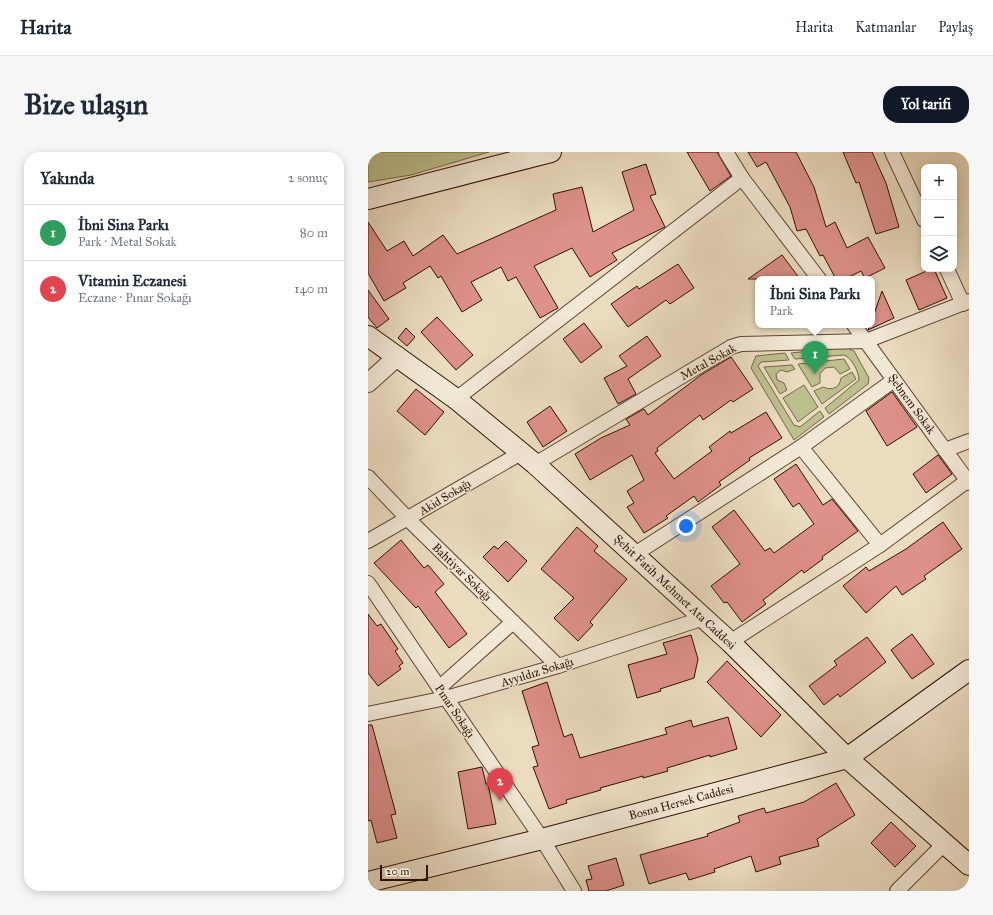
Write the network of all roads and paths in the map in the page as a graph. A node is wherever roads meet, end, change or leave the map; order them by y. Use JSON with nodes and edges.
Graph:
{"nodes":[{"id":1,"x":551,"y":152,"type":"edge"},
{"id":2,"x":726,"y":152,"type":"edge"},
{"id":3,"x":892,"y":152,"type":"edge"},
{"id":4,"x":742,"y":178,"type":"junction"},
{"id":5,"x":368,"y":199,"type":"edge"},
{"id":6,"x":921,"y":214,"type":"edge"},
{"id":7,"x":949,"y":272,"type":"edge"},
{"id":8,"x":817,"y":276,"type":"edge"},
{"id":9,"x":966,"y":302,"type":"edge"},
{"id":10,"x":856,"y":328,"type":"edge"},
{"id":11,"x":368,"y":336,"type":"edge"},
{"id":12,"x":866,"y":341,"type":"junction"},
{"id":13,"x":398,"y":356,"type":"junction"},
{"id":14,"x":894,"y":380,"type":"junction"},
{"id":15,"x":368,"y":383,"type":"edge"},
{"id":16,"x":456,"y":399,"type":"junction"},
{"id":17,"x":969,"y":441,"type":"edge"},
{"id":18,"x":801,"y":448,"type":"junction"},
{"id":19,"x":945,"y":450,"type":"junction"},
{"id":20,"x":528,"y":458,"type":"junction"},
{"id":21,"x":368,"y":476,"type":"edge"},
{"id":22,"x":968,"y":482,"type":"edge"},
{"id":23,"x":408,"y":519,"type":"junction"},
{"id":24,"x":368,"y":541,"type":"edge"},
{"id":25,"x":880,"y":545,"type":"junction"},
{"id":26,"x":635,"y":554,"type":"junction"},
{"id":27,"x":368,"y":583,"type":"edge"},
{"id":28,"x":704,"y":618,"type":"junction"},
{"id":29,"x":513,"y":622,"type":"junction"},
{"id":30,"x":730,"y":642,"type":"junction"},
{"id":31,"x":558,"y":666,"type":"junction"},
{"id":32,"x":969,"y":670,"type":"edge"},
{"id":33,"x":442,"y":693,"type":"junction"},
{"id":34,"x":368,"y":714,"type":"edge"},
{"id":35,"x":847,"y":758,"type":"junction"},
{"id":36,"x":542,"y":838,"type":"junction"},
{"id":37,"x":944,"y":844,"type":"junction"},
{"id":38,"x":969,"y":865,"type":"edge"},
{"id":39,"x":368,"y":882,"type":"edge"},
{"id":40,"x":574,"y":891,"type":"edge"},
{"id":41,"x":897,"y":891,"type":"edge"}],
"edges":[{"from":1,"to":5,"type":"main road"},
{"from":2,"to":4,"type":"street"},
{"from":3,"to":6,"type":"street"},
{"from":4,"to":8,"type":"street"},
{"from":4,"to":16,"type":"street"},
{"from":7,"to":9,"type":"street"},
{"from":9,"to":12,"type":"street","name":"Metal Sokak"},
{"from":10,"to":12,"type":"street","name":"Şebnem Sokak"},
{"from":11,"to":13,"type":"main road","name":"Şehit Fatih Mehmet Ata Caddesi"},
{"from":12,"to":14,"type":"street","name":"Şebnem Sokak"},
{"from":12,"to":20,"type":"street","name":"Metal Sokak"},
{"from":13,"to":15,"type":"street"},
{"from":13,"to":16,"type":"main road","name":"Şehit Fatih Mehmet Ata Caddesi"},
{"from":14,"to":18,"type":"street"},
{"from":14,"to":19,"type":"street","name":"Şebnem Sokak"},
{"from":16,"to":20,"type":"main road","name":"Şehit Fatih Mehmet Ata Caddesi"},
{"from":17,"to":19,"type":"street"},
{"from":18,"to":25,"type":"street"},
{"from":18,"to":26,"type":"street"},
{"from":19,"to":22,"type":"street","name":"Şebnem Sokak"},
{"from":20,"to":23,"type":"street","name":"Akid Sokağı"},
{"from":20,"to":26,"type":"main road","name":"Şehit Fatih Mehmet Ata Caddesi"},
{"from":21,"to":23,"type":"street","name":"Bahtiyar Sokağı"},
{"from":22,"to":25,"type":"street"},
{"from":23,"to":24,"type":"street","name":"Akid Sokağı"},
{"from":23,"to":29,"type":"street","name":"Bahtiyar Sokağı"},
{"from":25,"to":30,"type":"street"},
{"from":26,"to":28,"type":"main road","name":"Şehit Fatih Mehmet Ata Caddesi"},
{"from":27,"to":33,"type":"street","name":"Pınar Sokağı"},
{"from":28,"to":30,"type":"main road","name":"Şehit Fatih Mehmet Ata Caddesi"},
{"from":28,"to":31,"type":"street","name":"Ayyıldız Sokağı"},
{"from":29,"to":31,"type":"street","name":"Bahtiyar Sokağı"},
{"from":29,"to":33,"type":"street"},
{"from":30,"to":35,"type":"main road","name":"Şehit Fatih Mehmet Ata Caddesi"},
{"from":31,"to":33,"type":"street","name":"Ayyıldız Sokağı"},
{"from":32,"to":35,"type":"main road","name":"Bosna Hersek Caddesi"},
{"from":33,"to":34,"type":"street","name":"Ayyıldız Sokağı"},
{"from":33,"to":36,"type":"street","name":"Pınar Sokağı"},
{"from":35,"to":36,"type":"main road","name":"Bosna Hersek Caddesi"},
{"from":35,"to":37,"type":"main road","name":"Şehit Fatih Mehmet Ata Caddesi"},
{"from":36,"to":39,"type":"main road","name":"Bosna Hersek Caddesi"},
{"from":36,"to":40,"type":"street","name":"Pınar Sokağı"},
{"from":37,"to":38,"type":"main road","name":"Şehit Fatih Mehmet Ata Caddesi"},
{"from":37,"to":41,"type":"street"}]}
